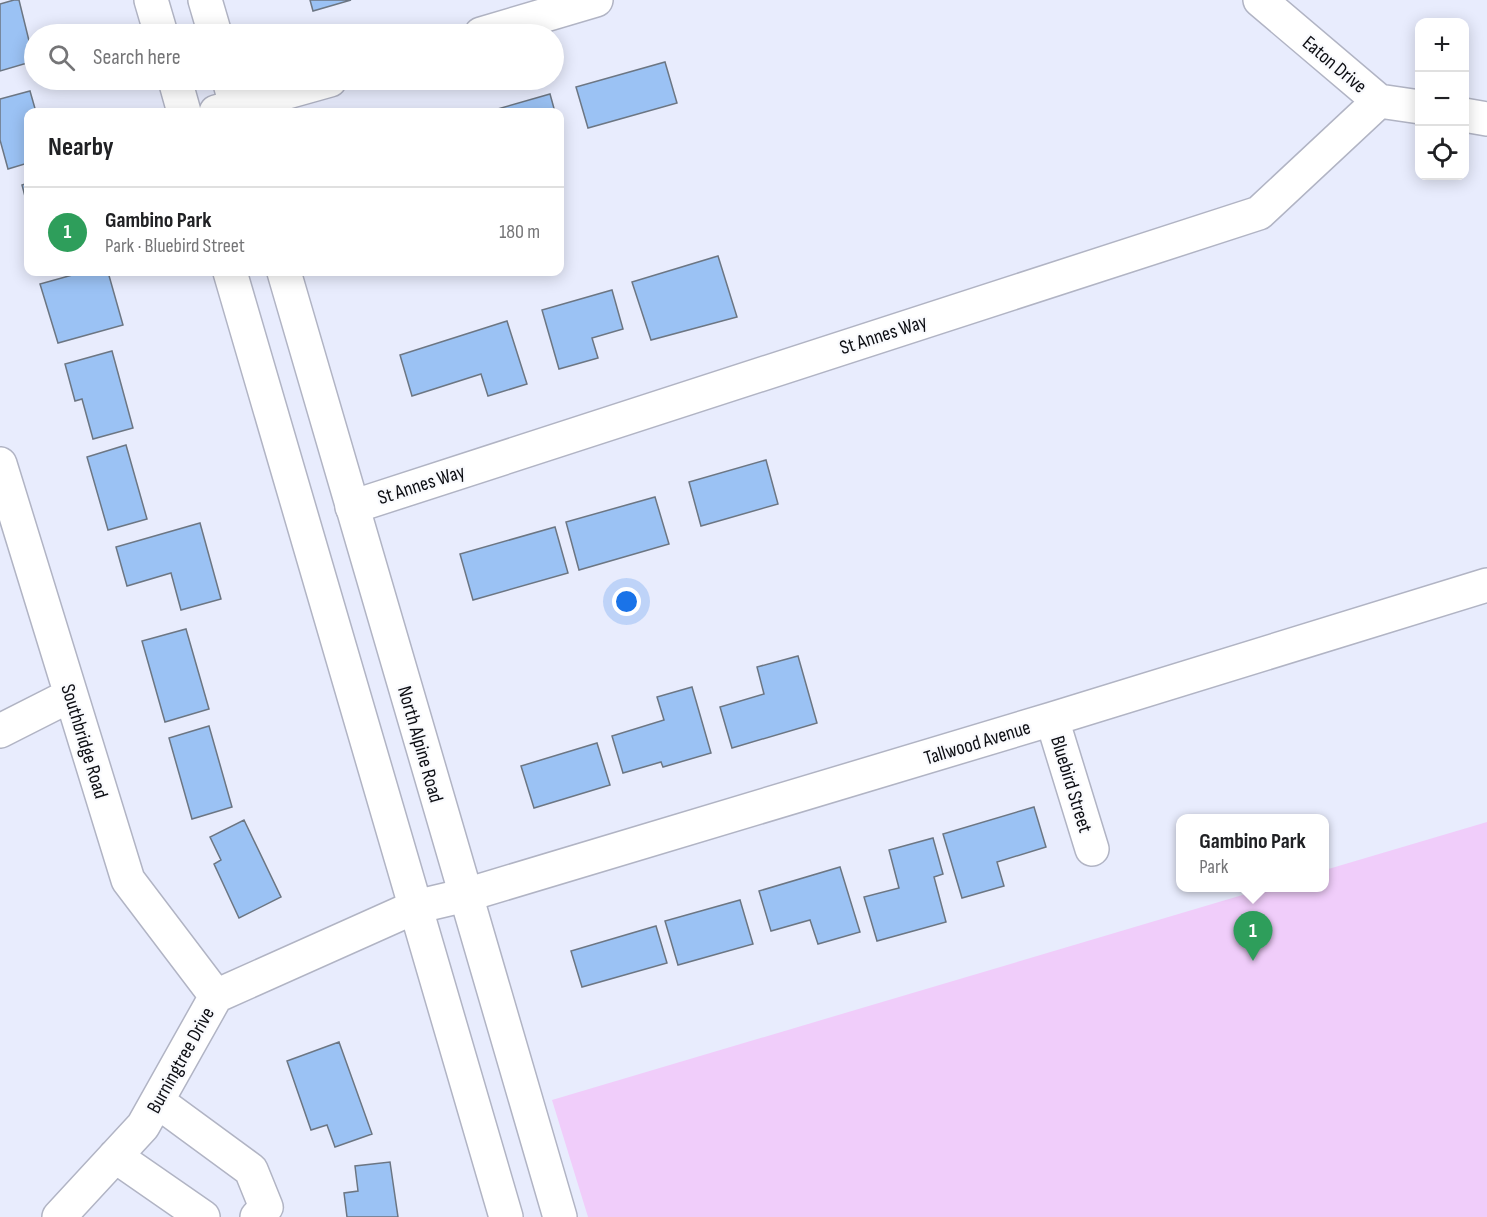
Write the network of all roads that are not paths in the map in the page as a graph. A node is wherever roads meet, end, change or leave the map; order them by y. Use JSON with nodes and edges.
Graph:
{"nodes":[{"id":1,"x":152,"y":0,"type":"edge"},
{"id":2,"x":206,"y":0,"type":"edge"},
{"id":3,"x":596,"y":0,"type":"edge"},
{"id":4,"x":1260,"y":0,"type":"edge"},
{"id":5,"x":158,"y":24,"type":"edge"},
{"id":6,"x":212,"y":24,"type":"edge"},
{"id":7,"x":515,"y":24,"type":"edge"},
{"id":8,"x":177,"y":90,"type":"edge"},
{"id":9,"x":287,"y":90,"type":"edge"},
{"id":10,"x":1379,"y":101,"type":"junction"},
{"id":11,"x":230,"y":103,"type":"edge"},
{"id":12,"x":1415,"y":107,"type":"edge"},
{"id":13,"x":183,"y":108,"type":"edge"},
{"id":14,"x":1469,"y":116,"type":"edge"},
{"id":15,"x":1487,"y":118,"type":"edge"},
{"id":16,"x":231,"y":276,"type":"edge"},
{"id":17,"x":285,"y":276,"type":"edge"},
{"id":18,"x":0,"y":464,"type":"edge"},
{"id":19,"x":352,"y":507,"type":"junction"},
{"id":20,"x":1487,"y":585,"type":"edge"},
{"id":21,"x":71,"y":695,"type":"junction"},
{"id":22,"x":1052,"y":719,"type":"junction"},
{"id":23,"x":0,"y":731,"type":"edge"},
{"id":24,"x":1092,"y":849,"type":"dead end"},
{"id":25,"x":466,"y":895,"type":"junction"},
{"id":26,"x":415,"y":907,"type":"junction"},
{"id":27,"x":216,"y":996,"type":"junction"},
{"id":28,"x":157,"y":1101,"type":"junction"},
{"id":29,"x":115,"y":1156,"type":"junction"},
{"id":30,"x":59,"y":1217,"type":"edge"},
{"id":31,"x":203,"y":1217,"type":"edge"},
{"id":32,"x":257,"y":1217,"type":"edge"},
{"id":33,"x":506,"y":1217,"type":"edge"},
{"id":34,"x":560,"y":1217,"type":"edge"}],
"edges":[{"from":1,"to":5,"type":"street"},
{"from":2,"to":6,"type":"street"},
{"from":3,"to":7,"type":"street"},
{"from":4,"to":10,"type":"street","name":"Eaton Drive"},
{"from":8,"to":13,"type":"street"},
{"from":9,"to":11,"type":"street"},
{"from":10,"to":12,"type":"street","name":"Eaton Drive"},
{"from":10,"to":19,"type":"street","name":"St Annes Way"},
{"from":14,"to":15,"type":"street"},
{"from":16,"to":26,"type":"street"},
{"from":17,"to":19,"type":"street","name":"North Alpine Road"},
{"from":18,"to":21,"type":"street","name":"Southbridge Road"},
{"from":19,"to":25,"type":"street","name":"North Alpine Road"},
{"from":20,"to":22,"type":"street","name":"Tallwood Avenue"},
{"from":21,"to":23,"type":"street"},
{"from":21,"to":27,"type":"street","name":"Southbridge Road"},
{"from":22,"to":24,"type":"street","name":"Bluebird Street"},
{"from":22,"to":25,"type":"street","name":"Tallwood Avenue"},
{"from":25,"to":26,"type":"street","name":"Burningtree Drive"},
{"from":25,"to":34,"type":"street","name":"North Alpine Road"},
{"from":26,"to":27,"type":"street","name":"Burningtree Drive"},
{"from":26,"to":33,"type":"street"},
{"from":27,"to":28,"type":"street","name":"Burningtree Drive"},
{"from":28,"to":29,"type":"street","name":"Burningtree Drive"},
{"from":28,"to":32,"type":"street"},
{"from":29,"to":30,"type":"street","name":"Burningtree Drive"},
{"from":29,"to":31,"type":"street"}]}
